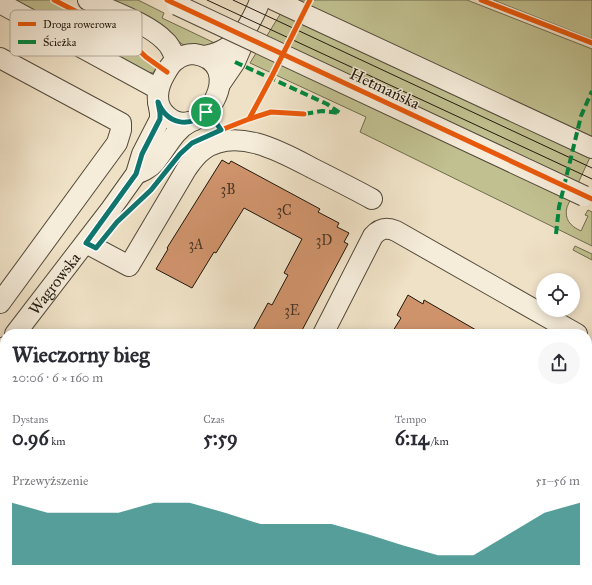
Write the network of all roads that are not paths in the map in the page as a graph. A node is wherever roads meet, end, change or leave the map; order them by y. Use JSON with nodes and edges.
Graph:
{"nodes":[{"id":1,"x":88,"y":0,"type":"edge"},
{"id":2,"x":265,"y":2,"type":"edge"},
{"id":3,"x":0,"y":3,"type":"edge"},
{"id":4,"x":172,"y":3,"type":"edge"},
{"id":5,"x":12,"y":10,"type":"edge"},
{"id":6,"x":110,"y":10,"type":"edge"},
{"id":7,"x":142,"y":25,"type":"edge"},
{"id":8,"x":240,"y":38,"type":"junction"},
{"id":9,"x":91,"y":56,"type":"edge"},
{"id":10,"x":203,"y":56,"type":"junction"},
{"id":11,"x":0,"y":58,"type":"edge"},
{"id":12,"x":176,"y":60,"type":"junction"},
{"id":13,"x":220,"y":84,"type":"junction"},
{"id":14,"x":158,"y":95,"type":"junction"},
{"id":15,"x":190,"y":122,"type":"junction"},
{"id":16,"x":592,"y":148,"type":"edge"},
{"id":17,"x":136,"y":174,"type":"junction"},
{"id":18,"x":588,"y":198,"type":"edge"},
{"id":19,"x":372,"y":199,"type":"dead end"},
{"id":20,"x":86,"y":243,"type":"junction"},
{"id":21,"x":39,"y":250,"type":"junction"},
{"id":22,"x":66,"y":269,"type":"junction"},
{"id":23,"x":0,"y":303,"type":"edge"},
{"id":24,"x":19,"y":329,"type":"edge"},
{"id":25,"x":326,"y":329,"type":"edge"},
{"id":26,"x":568,"y":329,"type":"edge"}],
"edges":[{"from":1,"to":6,"type":"street"},
{"from":2,"to":8,"type":"street"},
{"from":2,"to":16,"type":"street","name":"Hetmańska"},
{"from":3,"to":5,"type":"street"},
{"from":4,"to":18,"type":"street","name":"Hetmańska","bridge":true},
{"from":7,"to":12,"type":"street"},
{"from":8,"to":10,"type":"street"},
{"from":8,"to":13,"type":"street"},
{"from":9,"to":14,"type":"street"},
{"from":10,"to":12,"type":"street"},
{"from":10,"to":13,"type":"street"},
{"from":11,"to":21,"type":"street"},
{"from":12,"to":14,"type":"street"},
{"from":13,"to":15,"type":"street"},
{"from":14,"to":15,"type":"street"},
{"from":14,"to":17,"type":"street","name":"Wagrowska"},
{"from":15,"to":17,"type":"street","name":"Wagrowska"},
{"from":17,"to":20,"type":"street","name":"Wagrowska"},
{"from":19,"to":20,"type":"street"},
{"from":20,"to":22,"type":"street","name":"Wagrowska"},
{"from":21,"to":22,"type":"street"},
{"from":21,"to":23,"type":"street"},
{"from":22,"to":24,"type":"street","name":"Wagrowska"},
{"from":25,"to":26,"type":"street"}]}
